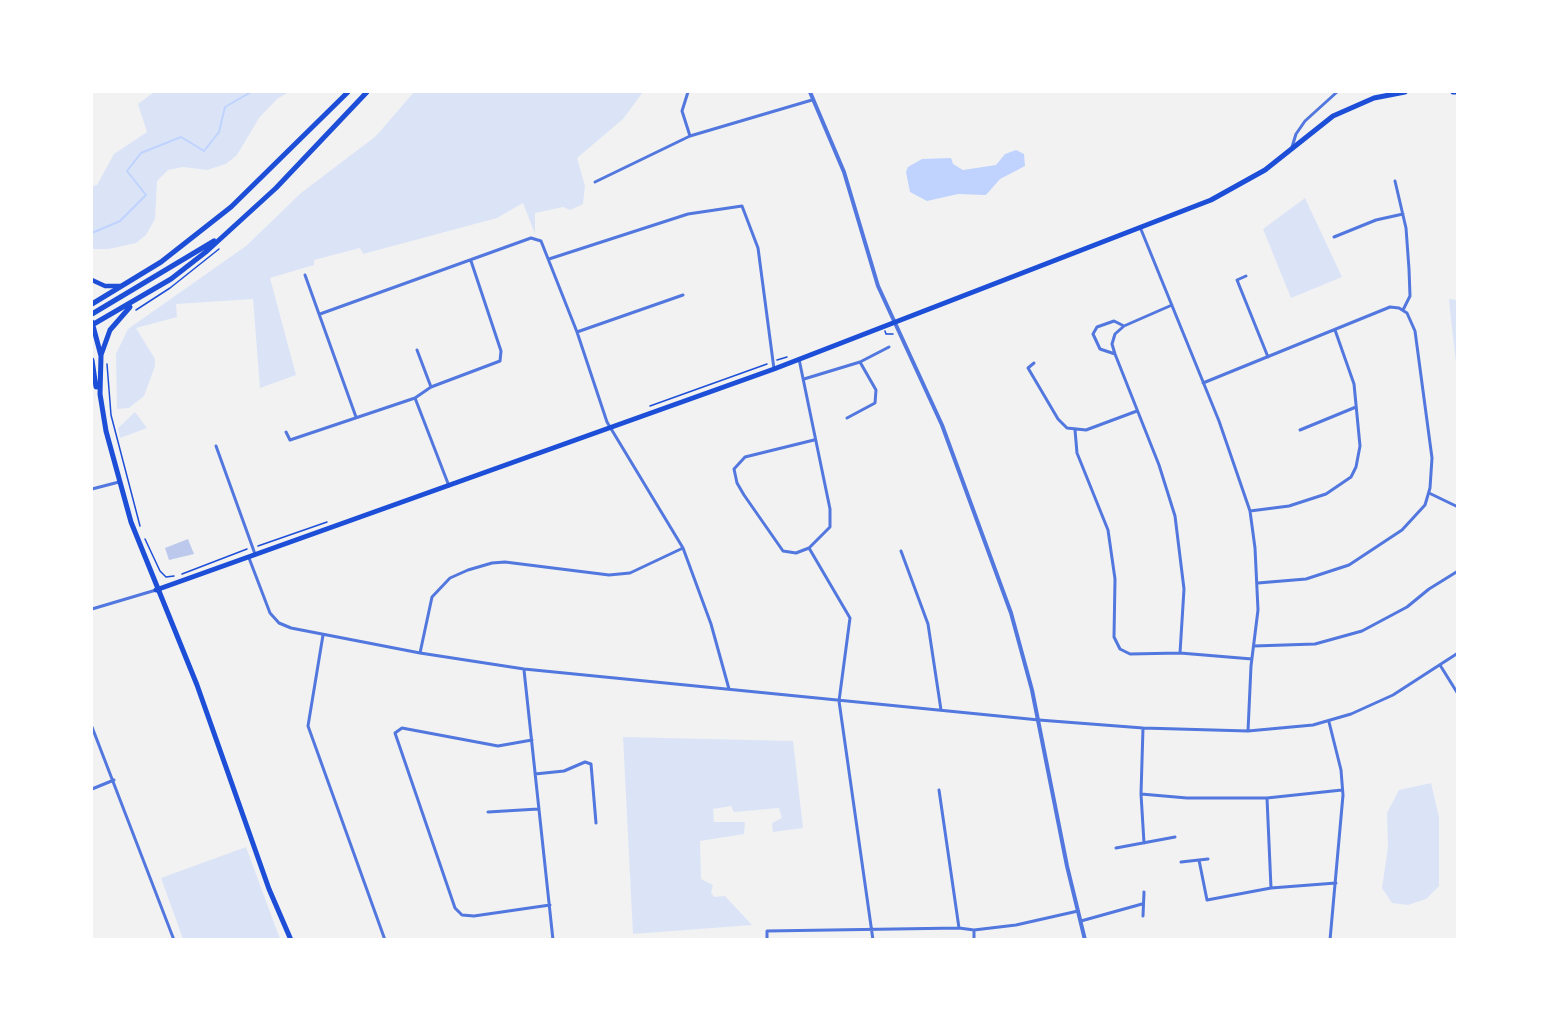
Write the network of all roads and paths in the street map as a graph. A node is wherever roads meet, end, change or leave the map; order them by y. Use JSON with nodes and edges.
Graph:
{"nodes":[{"id":1,"x":348,"y":92,"type":"edge"},
{"id":2,"x":367,"y":92,"type":"edge"},
{"id":3,"x":688,"y":92,"type":"edge"},
{"id":4,"x":810,"y":92,"type":"edge"},
{"id":5,"x":1337,"y":92,"type":"edge"},
{"id":6,"x":1405,"y":92,"type":"edge"},
{"id":7,"x":812,"y":100,"type":"junction"},
{"id":8,"x":690,"y":136,"type":"junction"},
{"id":9,"x":1292,"y":149,"type":"junction"},
{"id":10,"x":1395,"y":180,"type":"dead end"},
{"id":11,"x":595,"y":182,"type":"dead end"},
{"id":12,"x":1403,"y":214,"type":"junction"},
{"id":13,"x":1140,"y":226,"type":"junction"},
{"id":14,"x":223,"y":236,"type":"junction"},
{"id":15,"x":1335,"y":237,"type":"dead end"},
{"id":16,"x":549,"y":259,"type":"junction"},
{"id":17,"x":471,"y":261,"type":"junction"},
{"id":18,"x":305,"y":274,"type":"dead end"},
{"id":19,"x":1246,"y":276,"type":"dead end"},
{"id":20,"x":92,"y":280,"type":"edge"},
{"id":21,"x":123,"y":286,"type":"junction"},
{"id":22,"x":683,"y":295,"type":"dead end"},
{"id":23,"x":133,"y":303,"type":"junction"},
{"id":24,"x":92,"y":304,"type":"edge"},
{"id":25,"x":1172,"y":305,"type":"junction"},
{"id":26,"x":1403,"y":310,"type":"junction"},
{"id":27,"x":92,"y":314,"type":"edge"},
{"id":28,"x":320,"y":314,"type":"junction"},
{"id":29,"x":894,"y":323,"type":"junction"},
{"id":30,"x":92,"y":324,"type":"edge"},
{"id":31,"x":1124,"y":326,"type":"junction"},
{"id":32,"x":1335,"y":330,"type":"junction"},
{"id":33,"x":577,"y":332,"type":"junction"},
{"id":34,"x":886,"y":334,"type":"dead end"},
{"id":35,"x":900,"y":335,"type":"junction"},
{"id":36,"x":889,"y":347,"type":"dead end"},
{"id":37,"x":417,"y":351,"type":"dead end"},
{"id":38,"x":1115,"y":354,"type":"junction"},
{"id":39,"x":104,"y":356,"type":"junction"},
{"id":40,"x":1268,"y":357,"type":"junction"},
{"id":41,"x":92,"y":360,"type":"edge"},
{"id":42,"x":799,"y":360,"type":"junction"},
{"id":43,"x":772,"y":362,"type":"junction"},
{"id":44,"x":860,"y":362,"type":"junction"},
{"id":45,"x":1034,"y":363,"type":"dead end"},
{"id":46,"x":1028,"y":368,"type":"junction"},
{"id":47,"x":774,"y":369,"type":"junction"},
{"id":48,"x":1021,"y":371,"type":"dead end"},
{"id":49,"x":804,"y":379,"type":"junction"},
{"id":50,"x":92,"y":380,"type":"edge"},
{"id":51,"x":1203,"y":383,"type":"junction"},
{"id":52,"x":96,"y":387,"type":"junction"},
{"id":53,"x":431,"y":387,"type":"junction"},
{"id":54,"x":100,"y":394,"type":"junction"},
{"id":55,"x":415,"y":398,"type":"junction"},
{"id":56,"x":651,"y":406,"type":"dead end"},
{"id":57,"x":1356,"y":407,"type":"junction"},
{"id":58,"x":1137,"y":411,"type":"junction"},
{"id":59,"x":356,"y":417,"type":"junction"},
{"id":60,"x":847,"y":418,"type":"dead end"},
{"id":61,"x":610,"y":429,"type":"junction"},
{"id":62,"x":1075,"y":430,"type":"junction"},
{"id":63,"x":1300,"y":430,"type":"dead end"},
{"id":64,"x":286,"y":432,"type":"dead end"},
{"id":65,"x":815,"y":440,"type":"junction"},
{"id":66,"x":216,"y":446,"type":"dead end"},
{"id":67,"x":119,"y":482,"type":"junction"},
{"id":68,"x":449,"y":486,"type":"junction"},
{"id":69,"x":92,"y":489,"type":"edge"},
{"id":70,"x":1429,"y":493,"type":"junction"},
{"id":71,"x":1458,"y":507,"type":"edge"},
{"id":72,"x":1250,"y":511,"type":"junction"},
{"id":73,"x":141,"y":528,"type":"dead end"},
{"id":74,"x":145,"y":537,"type":"dead end"},
{"id":75,"x":253,"y":547,"type":"junction"},
{"id":76,"x":683,"y":548,"type":"junction"},
{"id":77,"x":808,"y":548,"type":"junction"},
{"id":78,"x":901,"y":551,"type":"dead end"},
{"id":79,"x":256,"y":556,"type":"junction"},
{"id":80,"x":249,"y":558,"type":"junction"},
{"id":81,"x":1458,"y":571,"type":"edge"},
{"id":82,"x":1258,"y":583,"type":"junction"},
{"id":83,"x":156,"y":590,"type":"junction"},
{"id":84,"x":92,"y":609,"type":"edge"},
{"id":85,"x":323,"y":634,"type":"junction"},
{"id":86,"x":1254,"y":646,"type":"junction"},
{"id":87,"x":1180,"y":653,"type":"junction"},
{"id":88,"x":1458,"y":653,"type":"edge"},
{"id":89,"x":420,"y":654,"type":"junction"},
{"id":90,"x":1252,"y":659,"type":"junction"},
{"id":91,"x":1440,"y":665,"type":"junction"},
{"id":92,"x":524,"y":669,"type":"junction"},
{"id":93,"x":729,"y":689,"type":"junction"},
{"id":94,"x":1458,"y":694,"type":"edge"},
{"id":95,"x":839,"y":700,"type":"junction"},
{"id":96,"x":940,"y":710,"type":"junction"},
{"id":97,"x":1039,"y":720,"type":"junction"},
{"id":98,"x":1329,"y":722,"type":"junction"},
{"id":99,"x":92,"y":727,"type":"edge"},
{"id":100,"x":1143,"y":728,"type":"junction"},
{"id":101,"x":1248,"y":731,"type":"junction"},
{"id":102,"x":532,"y":740,"type":"junction"},
{"id":103,"x":535,"y":774,"type":"junction"},
{"id":104,"x":114,"y":780,"type":"junction"},
{"id":105,"x":92,"y":789,"type":"edge"},
{"id":106,"x":939,"y":790,"type":"dead end"},
{"id":107,"x":1342,"y":790,"type":"junction"},
{"id":108,"x":1141,"y":794,"type":"junction"},
{"id":109,"x":1267,"y":798,"type":"junction"},
{"id":110,"x":538,"y":809,"type":"junction"},
{"id":111,"x":488,"y":812,"type":"dead end"},
{"id":112,"x":596,"y":823,"type":"dead end"},
{"id":113,"x":1175,"y":837,"type":"dead end"},
{"id":114,"x":1144,"y":843,"type":"junction"},
{"id":115,"x":1116,"y":848,"type":"dead end"},
{"id":116,"x":1208,"y":859,"type":"dead end"},
{"id":117,"x":1199,"y":860,"type":"junction"},
{"id":118,"x":1181,"y":862,"type":"dead end"},
{"id":119,"x":1336,"y":882,"type":"junction"},
{"id":120,"x":1271,"y":888,"type":"junction"},
{"id":121,"x":1144,"y":892,"type":"dead end"},
{"id":122,"x":1142,"y":904,"type":"junction"},
{"id":123,"x":550,"y":905,"type":"junction"},
{"id":124,"x":1078,"y":911,"type":"junction"},
{"id":125,"x":1143,"y":916,"type":"dead end"},
{"id":126,"x":1081,"y":921,"type":"junction"},
{"id":127,"x":959,"y":928,"type":"junction"},
{"id":128,"x":873,"y":929,"type":"junction"},
{"id":129,"x":974,"y":930,"type":"junction"},
{"id":130,"x":174,"y":939,"type":"edge"},
{"id":131,"x":291,"y":939,"type":"edge"},
{"id":132,"x":385,"y":939,"type":"edge"},
{"id":133,"x":553,"y":939,"type":"edge"},
{"id":134,"x":767,"y":939,"type":"edge"},
{"id":135,"x":873,"y":939,"type":"edge"},
{"id":136,"x":974,"y":939,"type":"edge"},
{"id":137,"x":1085,"y":939,"type":"edge"},
{"id":138,"x":1330,"y":939,"type":"edge"}],
"edges":[{"from":1,"to":21,"type":"main road"},
{"from":2,"to":14,"type":"main road"},
{"from":3,"to":8,"type":"street"},
{"from":4,"to":7,"type":"street"},
{"from":5,"to":9,"type":"street"},
{"from":6,"to":9,"type":"main road"},
{"from":7,"to":8,"type":"street"},
{"from":7,"to":29,"type":"street"},
{"from":8,"to":11,"type":"street"},
{"from":9,"to":13,"type":"main road"},
{"from":10,"to":12,"type":"street"},
{"from":12,"to":15,"type":"street"},
{"from":12,"to":26,"type":"street"},
{"from":13,"to":25,"type":"street"},
{"from":13,"to":29,"type":"main road"},
{"from":14,"to":23,"type":"main road"},
{"from":14,"to":27,"type":"main road"},
{"from":16,"to":17,"type":"street"},
{"from":16,"to":33,"type":"street"},
{"from":16,"to":43,"type":"street"},
{"from":17,"to":28,"type":"street"},
{"from":17,"to":53,"type":"street"},
{"from":18,"to":28,"type":"street"},
{"from":19,"to":40,"type":"street"},
{"from":20,"to":21,"type":"main road"},
{"from":21,"to":24,"type":"main road"},
{"from":22,"to":33,"type":"street"},
{"from":23,"to":30,"type":"main road"},
{"from":23,"to":39,"type":"main road"},
{"from":25,"to":31,"type":"street"},
{"from":25,"to":51,"type":"street"},
{"from":26,"to":32,"type":"street"},
{"from":26,"to":70,"type":"street"},
{"from":28,"to":59,"type":"street"},
{"from":29,"to":35,"type":"street"},
{"from":29,"to":42,"type":"main road"},
{"from":30,"to":39,"type":"main road"},
{"from":31,"to":38,"type":"street"},
{"from":31,"to":38,"type":"street"},
{"from":32,"to":40,"type":"street"},
{"from":32,"to":57,"type":"street"},
{"from":33,"to":61,"type":"street"},
{"from":34,"to":35,"type":"path"},
{"from":35,"to":97,"type":"street"},
{"from":36,"to":44,"type":"street"},
{"from":37,"to":53,"type":"street"},
{"from":38,"to":58,"type":"street"},
{"from":39,"to":54,"type":"main road"},
{"from":39,"to":73,"type":"path"},
{"from":40,"to":51,"type":"street"},
{"from":41,"to":52,"type":"main road"},
{"from":42,"to":47,"type":"main road"},
{"from":42,"to":49,"type":"street"},
{"from":43,"to":47,"type":"street"},
{"from":43,"to":56,"type":"path"},
{"from":44,"to":49,"type":"street"},
{"from":44,"to":60,"type":"street"},
{"from":45,"to":46,"type":"street"},
{"from":46,"to":48,"type":"street"},
{"from":46,"to":62,"type":"street"},
{"from":47,"to":61,"type":"main road"},
{"from":49,"to":65,"type":"street"},
{"from":50,"to":52,"type":"main road"},
{"from":51,"to":72,"type":"street"},
{"from":52,"to":54,"type":"main road"},
{"from":53,"to":55,"type":"street"},
{"from":54,"to":67,"type":"main road"},
{"from":55,"to":59,"type":"street"},
{"from":55,"to":68,"type":"street"},
{"from":57,"to":63,"type":"street"},
{"from":57,"to":72,"type":"street"},
{"from":58,"to":62,"type":"street"},
{"from":58,"to":87,"type":"street"},
{"from":59,"to":64,"type":"street"},
{"from":61,"to":68,"type":"main road"},
{"from":61,"to":76,"type":"street"},
{"from":62,"to":87,"type":"street"},
{"from":65,"to":77,"type":"street"},
{"from":65,"to":77,"type":"street"},
{"from":66,"to":75,"type":"street"},
{"from":67,"to":69,"type":"street"},
{"from":67,"to":83,"type":"main road"},
{"from":68,"to":79,"type":"main road"},
{"from":70,"to":71,"type":"street"},
{"from":70,"to":82,"type":"street"},
{"from":72,"to":82,"type":"street"},
{"from":74,"to":75,"type":"path"},
{"from":75,"to":79,"type":"street"},
{"from":76,"to":89,"type":"street"},
{"from":76,"to":93,"type":"street"},
{"from":77,"to":95,"type":"street"},
{"from":78,"to":96,"type":"street"},
{"from":79,"to":80,"type":"main road"},
{"from":80,"to":83,"type":"main road"},
{"from":80,"to":85,"type":"street"},
{"from":81,"to":86,"type":"street"},
{"from":82,"to":86,"type":"street"},
{"from":83,"to":84,"type":"street"},
{"from":83,"to":131,"type":"main road"},
{"from":85,"to":89,"type":"street"},
{"from":85,"to":132,"type":"street"},
{"from":86,"to":90,"type":"street"},
{"from":87,"to":90,"type":"street"},
{"from":88,"to":91,"type":"street"},
{"from":89,"to":92,"type":"street"},
{"from":90,"to":101,"type":"street"},
{"from":91,"to":94,"type":"street"},
{"from":91,"to":98,"type":"street"},
{"from":92,"to":93,"type":"street"},
{"from":92,"to":102,"type":"street"},
{"from":93,"to":95,"type":"street"},
{"from":95,"to":96,"type":"street"},
{"from":95,"to":128,"type":"street"},
{"from":96,"to":97,"type":"street"},
{"from":97,"to":100,"type":"street"},
{"from":97,"to":124,"type":"street"},
{"from":98,"to":101,"type":"street"},
{"from":98,"to":107,"type":"street"},
{"from":99,"to":104,"type":"street"},
{"from":100,"to":101,"type":"street"},
{"from":100,"to":108,"type":"street"},
{"from":102,"to":103,"type":"street"},
{"from":102,"to":123,"type":"street"},
{"from":103,"to":110,"type":"street"},
{"from":103,"to":112,"type":"street"},
{"from":104,"to":105,"type":"street"},
{"from":104,"to":130,"type":"street"},
{"from":106,"to":127,"type":"street"},
{"from":107,"to":109,"type":"street"},
{"from":107,"to":119,"type":"street"},
{"from":108,"to":109,"type":"street"},
{"from":108,"to":114,"type":"street"},
{"from":109,"to":120,"type":"street"},
{"from":110,"to":111,"type":"street"},
{"from":110,"to":123,"type":"street"},
{"from":113,"to":114,"type":"street"},
{"from":114,"to":115,"type":"street"},
{"from":116,"to":117,"type":"street"},
{"from":117,"to":118,"type":"street"},
{"from":117,"to":120,"type":"street"},
{"from":119,"to":120,"type":"street"},
{"from":119,"to":138,"type":"street"},
{"from":121,"to":122,"type":"street"},
{"from":122,"to":125,"type":"street"},
{"from":122,"to":126,"type":"street"},
{"from":123,"to":133,"type":"street"},
{"from":124,"to":126,"type":"street"},
{"from":124,"to":129,"type":"street"},
{"from":126,"to":137,"type":"street"},
{"from":127,"to":128,"type":"street"},
{"from":127,"to":129,"type":"street"},
{"from":128,"to":134,"type":"street"},
{"from":128,"to":135,"type":"street"},
{"from":129,"to":136,"type":"street"}]}
